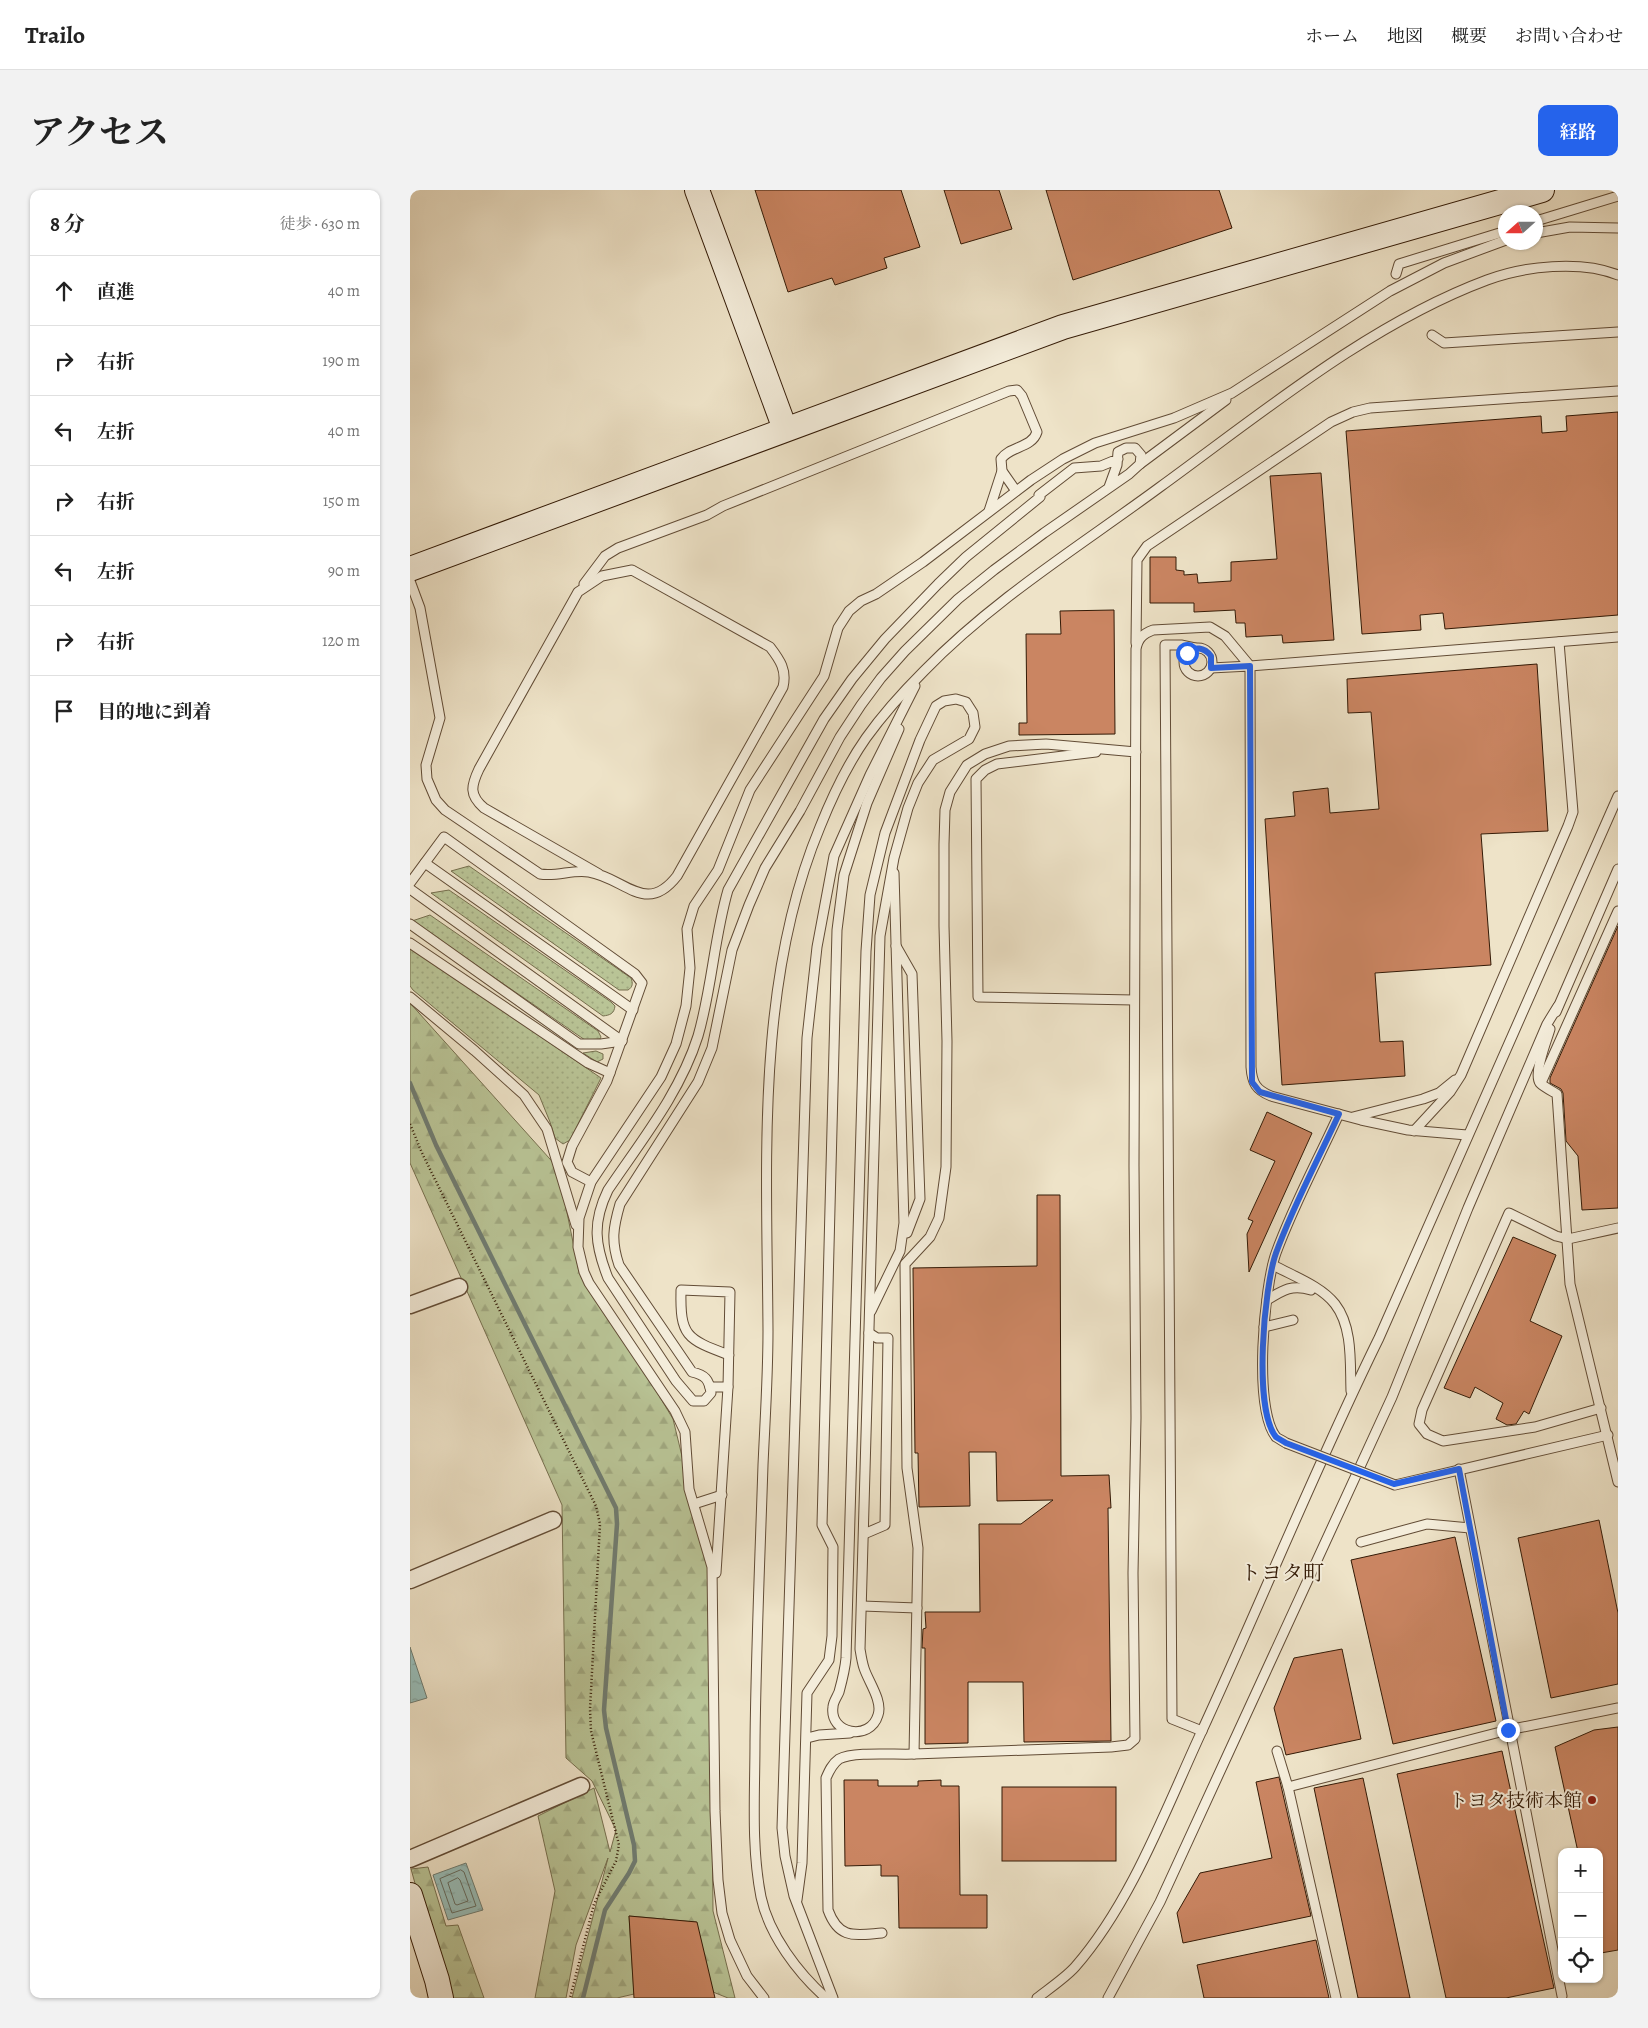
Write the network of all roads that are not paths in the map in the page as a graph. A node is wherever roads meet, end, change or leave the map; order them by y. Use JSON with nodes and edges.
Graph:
{"nodes":[{"id":1,"x":697,"y":190,"type":"edge"},
{"id":2,"x":1542,"y":190,"type":"edge"},
{"id":3,"x":1618,"y":196,"type":"edge"},
{"id":4,"x":1543,"y":219,"type":"edge"},
{"id":5,"x":1618,"y":228,"type":"edge"},
{"id":6,"x":1543,"y":232,"type":"edge"},
{"id":7,"x":1498,"y":233,"type":"edge"},
{"id":8,"x":1498,"y":243,"type":"edge"},
{"id":9,"x":1396,"y":274,"type":"dead end"},
{"id":10,"x":1618,"y":274,"type":"edge"},
{"id":11,"x":1618,"y":332,"type":"edge"},
{"id":12,"x":1432,"y":335,"type":"dead end"},
{"id":13,"x":1269,"y":368,"type":"junction"},
{"id":14,"x":1618,"y":392,"type":"edge"},
{"id":15,"x":785,"y":429,"type":"junction"},
{"id":16,"x":1118,"y":459,"type":"junction"},
{"id":17,"x":1140,"y":464,"type":"junction"},
{"id":18,"x":1002,"y":471,"type":"junction"},
{"id":19,"x":1109,"y":487,"type":"junction"},
{"id":20,"x":1016,"y":491,"type":"junction"},
{"id":21,"x":989,"y":512,"type":"junction"},
{"id":22,"x":410,"y":569,"type":"edge"},
{"id":23,"x":410,"y":581,"type":"edge"},
{"id":24,"x":578,"y":592,"type":"junction"},
{"id":25,"x":1618,"y":637,"type":"edge"},
{"id":26,"x":1559,"y":642,"type":"junction"},
{"id":27,"x":1136,"y":648,"type":"junction"},
{"id":28,"x":1195,"y":648,"type":"junction"},
{"id":29,"x":1250,"y":666,"type":"junction"},
{"id":30,"x":1211,"y":668,"type":"junction"},
{"id":31,"x":922,"y":673,"type":"junction"},
{"id":32,"x":1114,"y":750,"type":"junction"},
{"id":33,"x":1136,"y":752,"type":"junction"},
{"id":34,"x":1618,"y":796,"type":"edge"},
{"id":35,"x":894,"y":858,"type":"junction"},
{"id":36,"x":425,"y":863,"type":"junction"},
{"id":37,"x":1618,"y":869,"type":"edge"},
{"id":38,"x":599,"y":874,"type":"junction"},
{"id":39,"x":410,"y":884,"type":"edge"},
{"id":40,"x":410,"y":889,"type":"edge"},
{"id":41,"x":1618,"y":911,"type":"edge"},
{"id":42,"x":410,"y":924,"type":"edge"},
{"id":43,"x":410,"y":943,"type":"edge"},
{"id":44,"x":896,"y":946,"type":"junction"},
{"id":45,"x":410,"y":998,"type":"edge"},
{"id":46,"x":1134,"y":1000,"type":"junction"},
{"id":47,"x":1558,"y":1006,"type":"junction"},
{"id":48,"x":633,"y":1010,"type":"junction"},
{"id":49,"x":622,"y":1041,"type":"junction"},
{"id":50,"x":610,"y":1073,"type":"junction"},
{"id":51,"x":1461,"y":1075,"type":"junction"},
{"id":52,"x":1540,"y":1083,"type":"junction"},
{"id":53,"x":1339,"y":1114,"type":"junction"},
{"id":54,"x":1352,"y":1118,"type":"junction"},
{"id":55,"x":1414,"y":1131,"type":"junction"},
{"id":56,"x":1467,"y":1135,"type":"junction"},
{"id":57,"x":552,"y":1146,"type":"junction"},
{"id":58,"x":572,"y":1146,"type":"junction"},
{"id":59,"x":591,"y":1182,"type":"junction"},
{"id":60,"x":1618,"y":1228,"type":"edge"},
{"id":61,"x":578,"y":1230,"type":"junction"},
{"id":62,"x":1568,"y":1239,"type":"junction"},
{"id":63,"x":900,"y":1250,"type":"junction"},
{"id":64,"x":1273,"y":1265,"type":"junction"},
{"id":65,"x":459,"y":1287,"type":"dead end"},
{"id":66,"x":1323,"y":1293,"type":"junction"},
{"id":67,"x":1267,"y":1300,"type":"junction"},
{"id":68,"x":410,"y":1305,"type":"edge"},
{"id":69,"x":870,"y":1314,"type":"junction"},
{"id":70,"x":1293,"y":1320,"type":"dead end"},
{"id":71,"x":1264,"y":1328,"type":"junction"},
{"id":72,"x":869,"y":1333,"type":"junction"},
{"id":73,"x":729,"y":1355,"type":"junction"},
{"id":74,"x":710,"y":1387,"type":"junction"},
{"id":75,"x":728,"y":1387,"type":"junction"},
{"id":76,"x":1352,"y":1394,"type":"junction"},
{"id":77,"x":1601,"y":1408,"type":"junction"},
{"id":78,"x":1608,"y":1434,"type":"junction"},
{"id":79,"x":1459,"y":1469,"type":"junction"},
{"id":80,"x":1618,"y":1482,"type":"edge"},
{"id":81,"x":722,"y":1495,"type":"junction"},
{"id":82,"x":694,"y":1504,"type":"junction"},
{"id":83,"x":553,"y":1520,"type":"dead end"},
{"id":84,"x":1470,"y":1528,"type":"junction"},
{"id":85,"x":864,"y":1534,"type":"junction"},
{"id":86,"x":1360,"y":1542,"type":"dead end"},
{"id":87,"x":410,"y":1580,"type":"edge"},
{"id":88,"x":714,"y":1596,"type":"junction"},
{"id":89,"x":862,"y":1606,"type":"junction"},
{"id":90,"x":917,"y":1608,"type":"junction"},
{"id":91,"x":1618,"y":1708,"type":"edge"},
{"id":92,"x":1508,"y":1730,"type":"junction"},
{"id":93,"x":1202,"y":1731,"type":"junction"},
{"id":94,"x":858,"y":1733,"type":"junction"},
{"id":95,"x":807,"y":1738,"type":"junction"},
{"id":96,"x":1277,"y":1751,"type":"dead end"},
{"id":97,"x":914,"y":1754,"type":"junction"},
{"id":98,"x":581,"y":1786,"type":"dead end"},
{"id":99,"x":1288,"y":1787,"type":"junction"},
{"id":100,"x":410,"y":1859,"type":"edge"},
{"id":101,"x":410,"y":1895,"type":"edge"},
{"id":102,"x":797,"y":1904,"type":"junction"},
{"id":103,"x":882,"y":1933,"type":"dead end"},
{"id":104,"x":1562,"y":1996,"type":"dead end"},
{"id":105,"x":441,"y":1998,"type":"edge"},
{"id":106,"x":764,"y":1998,"type":"edge"},
{"id":107,"x":826,"y":1998,"type":"edge"},
{"id":108,"x":833,"y":1998,"type":"edge"},
{"id":109,"x":1037,"y":1998,"type":"edge"},
{"id":110,"x":1108,"y":1998,"type":"edge"},
{"id":111,"x":1336,"y":1998,"type":"edge"}],
"edges":[{"from":1,"to":15,"type":"street"},
{"from":2,"to":15,"type":"street"},
{"from":3,"to":4,"type":"lane"},
{"from":5,"to":6,"type":"lane"},
{"from":7,"to":9,"type":"lane"},
{"from":8,"to":13,"type":"lane"},
{"from":10,"to":31,"type":"lane"},
{"from":11,"to":12,"type":"lane"},
{"from":13,"to":17,"type":"lane"},
{"from":13,"to":20,"type":"lane"},
{"from":14,"to":27,"type":"lane"},
{"from":15,"to":22,"type":"street"},
{"from":16,"to":17,"type":"lane"},
{"from":16,"to":19,"type":"lane"},
{"from":16,"to":74,"type":"lane"},
{"from":17,"to":19,"type":"lane"},
{"from":18,"to":20,"type":"lane"},
{"from":18,"to":21,"type":"lane"},
{"from":18,"to":24,"type":"lane"},
{"from":19,"to":74,"type":"lane"},
{"from":20,"to":21,"type":"lane"},
{"from":21,"to":59,"type":"lane"},
{"from":23,"to":38,"type":"lane"},
{"from":24,"to":38,"type":"lane"},
{"from":24,"to":38,"type":"lane"},
{"from":25,"to":26,"type":"lane"},
{"from":26,"to":29,"type":"lane"},
{"from":26,"to":51,"type":"lane"},
{"from":27,"to":29,"type":"lane"},
{"from":27,"to":33,"type":"lane"},
{"from":28,"to":30,"type":"lane"},
{"from":28,"to":30,"type":"lane"},
{"from":28,"to":93,"type":"lane"},
{"from":29,"to":30,"type":"lane"},
{"from":29,"to":53,"type":"lane"},
{"from":31,"to":95,"type":"lane"},
{"from":31,"to":102,"type":"lane"},
{"from":31,"to":107,"type":"lane"},
{"from":32,"to":33,"type":"lane"},
{"from":32,"to":46,"type":"lane"},
{"from":32,"to":90,"type":"lane"},
{"from":33,"to":46,"type":"lane"},
{"from":34,"to":56,"type":"lane"},
{"from":35,"to":44,"type":"lane"},
{"from":35,"to":69,"type":"lane"},
{"from":35,"to":94,"type":"lane"},
{"from":36,"to":39,"type":"lane"},
{"from":36,"to":48,"type":"lane"},
{"from":36,"to":48,"type":"lane"},
{"from":37,"to":47,"type":"lane"},
{"from":40,"to":49,"type":"lane"},
{"from":41,"to":52,"type":"lane"},
{"from":42,"to":49,"type":"lane"},
{"from":43,"to":50,"type":"lane"},
{"from":44,"to":63,"type":"lane"},
{"from":44,"to":63,"type":"lane"},
{"from":45,"to":57,"type":"lane"},
{"from":46,"to":97,"type":"lane"},
{"from":47,"to":52,"type":"lane"},
{"from":47,"to":110,"type":"lane"},
{"from":48,"to":49,"type":"lane"},
{"from":49,"to":50,"type":"lane"},
{"from":50,"to":58,"type":"lane"},
{"from":51,"to":54,"type":"lane"},
{"from":51,"to":55,"type":"lane"},
{"from":52,"to":62,"type":"lane"},
{"from":53,"to":54,"type":"lane"},
{"from":53,"to":64,"type":"lane"},
{"from":54,"to":55,"type":"lane"},
{"from":55,"to":56,"type":"lane"},
{"from":56,"to":76,"type":"lane"},
{"from":57,"to":58,"type":"lane"},
{"from":57,"to":61,"type":"lane"},
{"from":58,"to":59,"type":"lane"},
{"from":59,"to":61,"type":"lane"},
{"from":60,"to":62,"type":"lane"},
{"from":61,"to":82,"type":"lane"},
{"from":62,"to":77,"type":"lane"},
{"from":62,"to":77,"type":"lane"},
{"from":63,"to":69,"type":"lane"},
{"from":64,"to":66,"type":"lane"},
{"from":64,"to":67,"type":"lane"},
{"from":65,"to":68,"type":"street"},
{"from":66,"to":67,"type":"lane"},
{"from":66,"to":76,"type":"lane"},
{"from":67,"to":71,"type":"lane"},
{"from":69,"to":72,"type":"lane"},
{"from":70,"to":71,"type":"lane"},
{"from":71,"to":79,"type":"lane","bridge":true},
{"from":72,"to":85,"type":"lane"},
{"from":72,"to":85,"type":"lane"},
{"from":73,"to":73,"type":"lane"},
{"from":73,"to":75,"type":"lane"},
{"from":74,"to":75,"type":"lane"},
{"from":75,"to":81,"type":"lane"},
{"from":76,"to":93,"type":"lane"},
{"from":77,"to":78,"type":"lane"},
{"from":78,"to":79,"type":"lane"},
{"from":78,"to":80,"type":"lane"},
{"from":79,"to":84,"type":"lane"},
{"from":81,"to":82,"type":"lane"},
{"from":81,"to":88,"type":"lane"},
{"from":82,"to":88,"type":"lane"},
{"from":83,"to":87,"type":"street"},
{"from":84,"to":86,"type":"lane"},
{"from":84,"to":92,"type":"lane"},
{"from":85,"to":89,"type":"lane"},
{"from":88,"to":106,"type":"lane"},
{"from":89,"to":90,"type":"lane"},
{"from":89,"to":94,"type":"lane"},
{"from":90,"to":97,"type":"lane"},
{"from":91,"to":92,"type":"lane"},
{"from":92,"to":99,"type":"lane"},
{"from":92,"to":104,"type":"lane"},
{"from":93,"to":109,"type":"lane"},
{"from":94,"to":95,"type":"lane"},
{"from":95,"to":102,"type":"lane"},
{"from":96,"to":99,"type":"lane"},
{"from":97,"to":103,"type":"lane"},
{"from":98,"to":100,"type":"street"},
{"from":99,"to":111,"type":"lane"},
{"from":101,"to":105,"type":"street"},
{"from":102,"to":108,"type":"lane"}]}
